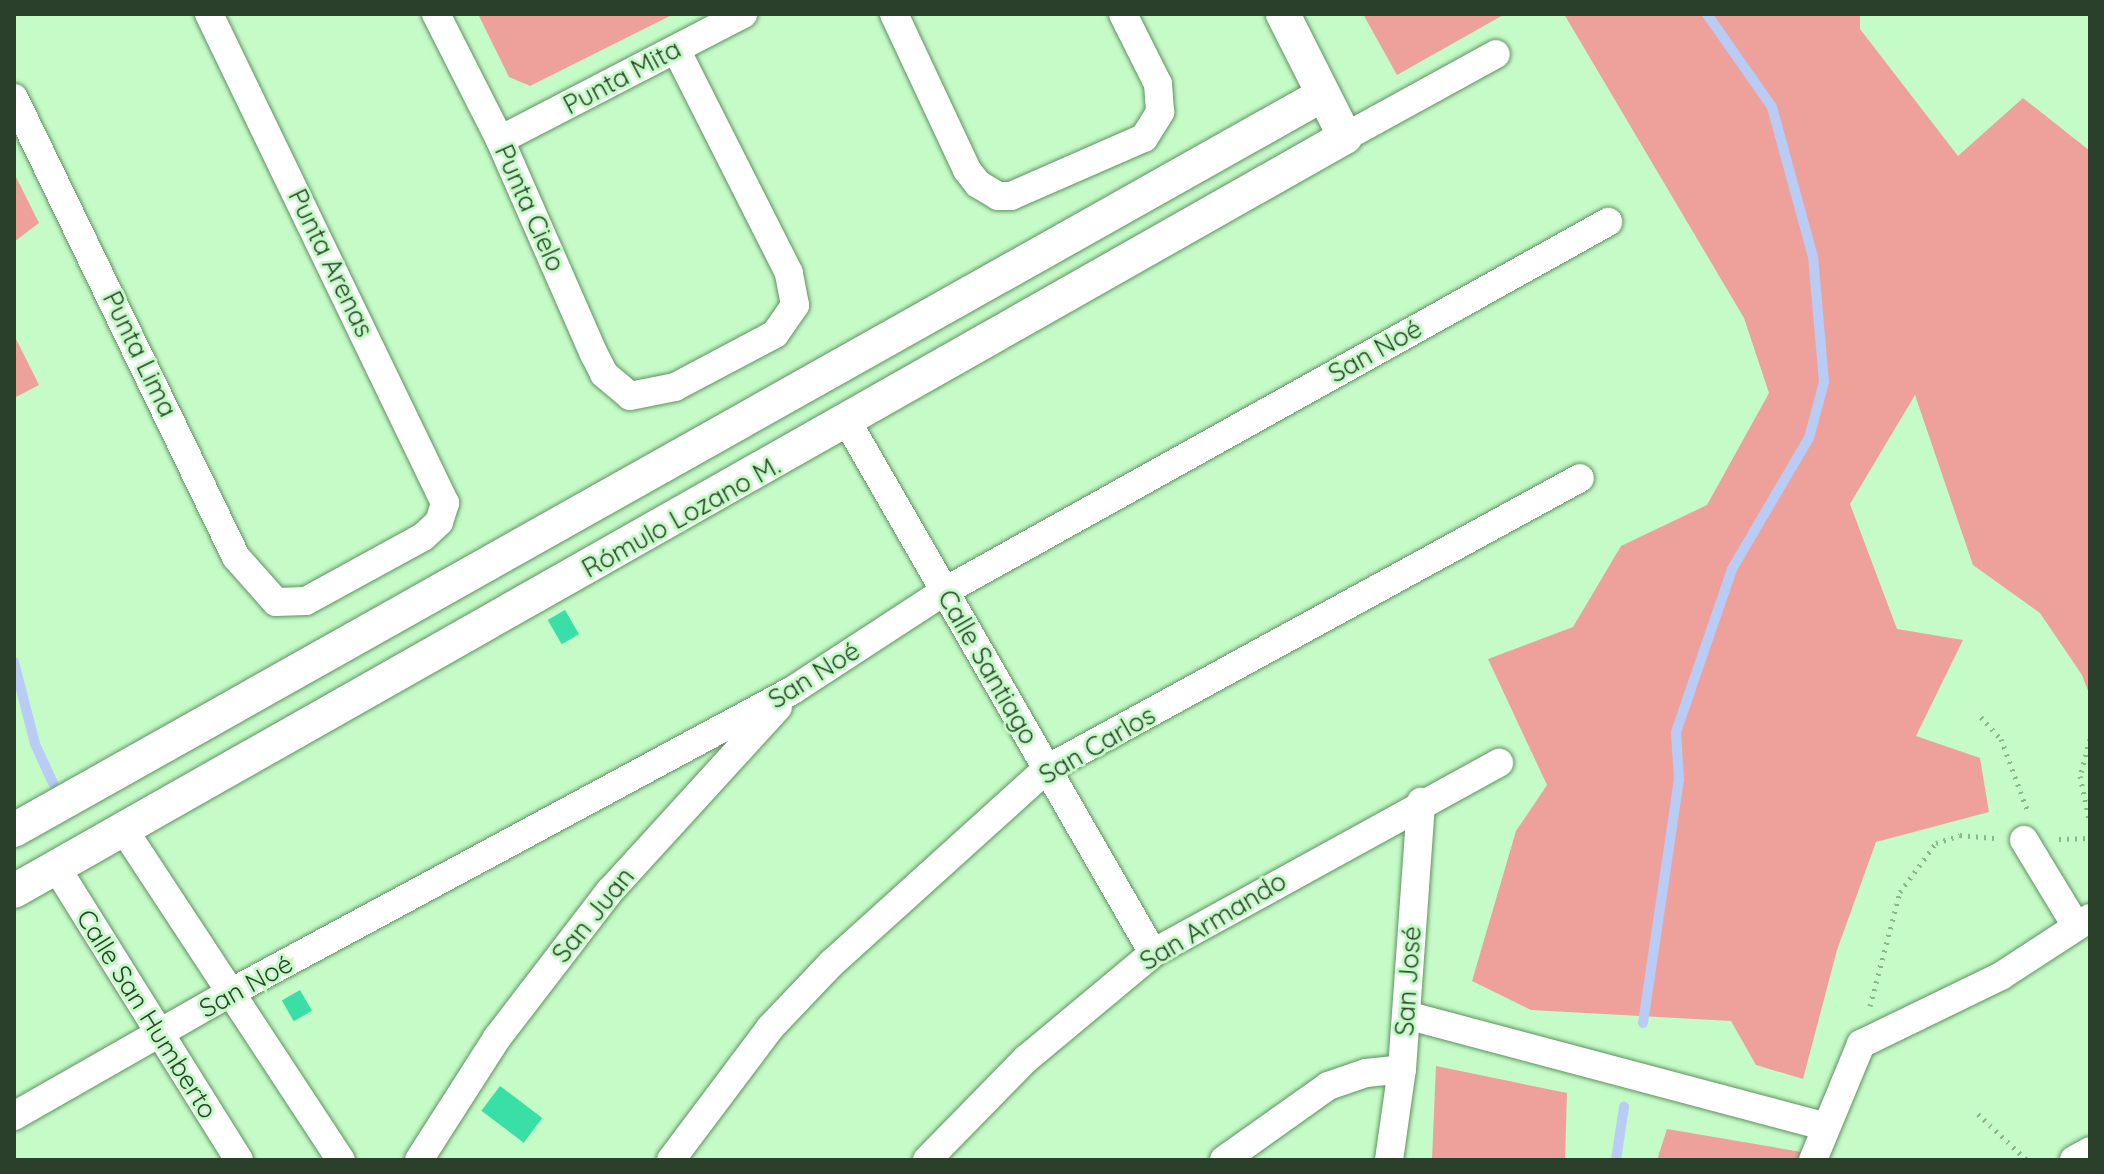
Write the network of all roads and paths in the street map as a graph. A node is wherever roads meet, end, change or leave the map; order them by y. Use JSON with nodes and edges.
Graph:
{"nodes":[{"id":1,"x":209,"y":14,"type":"edge"},
{"id":2,"x":436,"y":14,"type":"edge"},
{"id":3,"x":743,"y":14,"type":"edge"},
{"id":4,"x":894,"y":14,"type":"edge"},
{"id":5,"x":1123,"y":14,"type":"edge"},
{"id":6,"x":1283,"y":14,"type":"edge"},
{"id":7,"x":676,"y":49,"type":"junction"},
{"id":8,"x":1496,"y":54,"type":"dead end"},
{"id":9,"x":1322,"y":95,"type":"junction"},
{"id":10,"x":14,"y":98,"type":"edge"},
{"id":11,"x":1345,"y":137,"type":"junction"},
{"id":12,"x":500,"y":140,"type":"junction"},
{"id":13,"x":1608,"y":222,"type":"dead end"},
{"id":14,"x":848,"y":423,"type":"junction"},
{"id":15,"x":1580,"y":478,"type":"dead end"},
{"id":16,"x":945,"y":591,"type":"junction"},
{"id":17,"x":276,"y":602,"type":"joint"},
{"id":18,"x":793,"y":690,"type":"junction"},
{"id":19,"x":1981,"y":717,"type":"dead end"},
{"id":20,"x":2090,"y":739,"type":"edge"},
{"id":21,"x":1499,"y":763,"type":"dead end"},
{"id":22,"x":1047,"y":769,"type":"junction"},
{"id":23,"x":1421,"y":802,"type":"junction"},
{"id":24,"x":2090,"y":823,"type":"edge"},
{"id":25,"x":14,"y":830,"type":"edge"},
{"id":26,"x":124,"y":830,"type":"junction"},
{"id":27,"x":2090,"y":838,"type":"edge"},
{"id":28,"x":2030,"y":840,"type":"junction"},
{"id":29,"x":56,"y":867,"type":"junction"},
{"id":30,"x":14,"y":891,"type":"edge"},
{"id":31,"x":2083,"y":922,"type":"edge"},
{"id":32,"x":1153,"y":953,"type":"junction"},
{"id":33,"x":228,"y":994,"type":"junction"},
{"id":34,"x":1406,"y":1015,"type":"junction"},
{"id":35,"x":158,"y":1034,"type":"junction"},
{"id":36,"x":1861,"y":1044,"type":"junction"},
{"id":37,"x":1402,"y":1069,"type":"junction"},
{"id":38,"x":1978,"y":1114,"type":"dead end"},
{"id":39,"x":14,"y":1116,"type":"edge"},
{"id":40,"x":1823,"y":1126,"type":"junction"},
{"id":41,"x":2090,"y":1151,"type":"edge"},
{"id":42,"x":239,"y":1160,"type":"edge"},
{"id":43,"x":341,"y":1160,"type":"edge"},
{"id":44,"x":419,"y":1160,"type":"edge"},
{"id":45,"x":671,"y":1160,"type":"edge"},
{"id":46,"x":927,"y":1160,"type":"edge"},
{"id":47,"x":1224,"y":1160,"type":"edge"},
{"id":48,"x":1389,"y":1160,"type":"edge"},
{"id":49,"x":1813,"y":1160,"type":"edge"},
{"id":50,"x":2027,"y":1160,"type":"edge"},
{"id":51,"x":2074,"y":1160,"type":"edge"}],
"edges":[{"from":1,"to":17,"type":"street","name":"Punta Arenas"},
{"from":2,"to":12,"type":"street","name":"Punta Cielo"},
{"from":3,"to":7,"type":"street","name":"Punta Mita"},
{"from":4,"to":5,"type":"street"},
{"from":6,"to":9,"type":"street"},
{"from":7,"to":12,"type":"street","name":"Punta Mita"},
{"from":7,"to":12,"type":"street","name":"Punta Cielo"},
{"from":8,"to":11,"type":"street"},
{"from":9,"to":11,"type":"street"},
{"from":9,"to":25,"type":"street"},
{"from":10,"to":17,"type":"street","name":"Punta Lima"},
{"from":11,"to":14,"type":"street","name":"Rómulo Lozano M."},
{"from":13,"to":16,"type":"street","name":"San Noé"},
{"from":14,"to":16,"type":"street","name":"Calle Santiago"},
{"from":14,"to":26,"type":"street","name":"Rómulo Lozano M."},
{"from":15,"to":22,"type":"street","name":"San Carlos"},
{"from":16,"to":18,"type":"street","name":"San Noé"},
{"from":16,"to":22,"type":"street","name":"Calle Santiago"},
{"from":18,"to":33,"type":"street","name":"San Noé"},
{"from":18,"to":44,"type":"street","name":"San Juan"},
{"from":19,"to":28,"type":"path"},
{"from":20,"to":24,"type":"path"},
{"from":21,"to":23,"type":"street","name":"San Armando"},
{"from":22,"to":32,"type":"street","name":"Calle Santiago"},
{"from":22,"to":45,"type":"street","name":"San Carlos"},
{"from":23,"to":32,"type":"street","name":"San Armando"},
{"from":23,"to":34,"type":"street","name":"San José"},
{"from":26,"to":29,"type":"street","name":"Rómulo Lozano M."},
{"from":26,"to":33,"type":"street"},
{"from":27,"to":28,"type":"path"},
{"from":28,"to":31,"type":"street"},
{"from":28,"to":36,"type":"path"},
{"from":29,"to":30,"type":"street","name":"Rómulo Lozano M."},
{"from":29,"to":35,"type":"street","name":"Calle San Humberto"},
{"from":31,"to":36,"type":"street"},
{"from":32,"to":46,"type":"street","name":"San Armando"},
{"from":33,"to":35,"type":"street","name":"San Noé"},
{"from":33,"to":43,"type":"street"},
{"from":34,"to":37,"type":"street","name":"San José"},
{"from":34,"to":40,"type":"street"},
{"from":35,"to":39,"type":"street","name":"San Noé"},
{"from":35,"to":42,"type":"street","name":"Calle San Humberto"},
{"from":36,"to":40,"type":"street"},
{"from":37,"to":47,"type":"street"},
{"from":37,"to":48,"type":"street","name":"San José"},
{"from":38,"to":50,"type":"path"},
{"from":40,"to":49,"type":"street"},
{"from":41,"to":51,"type":"street"}]}
